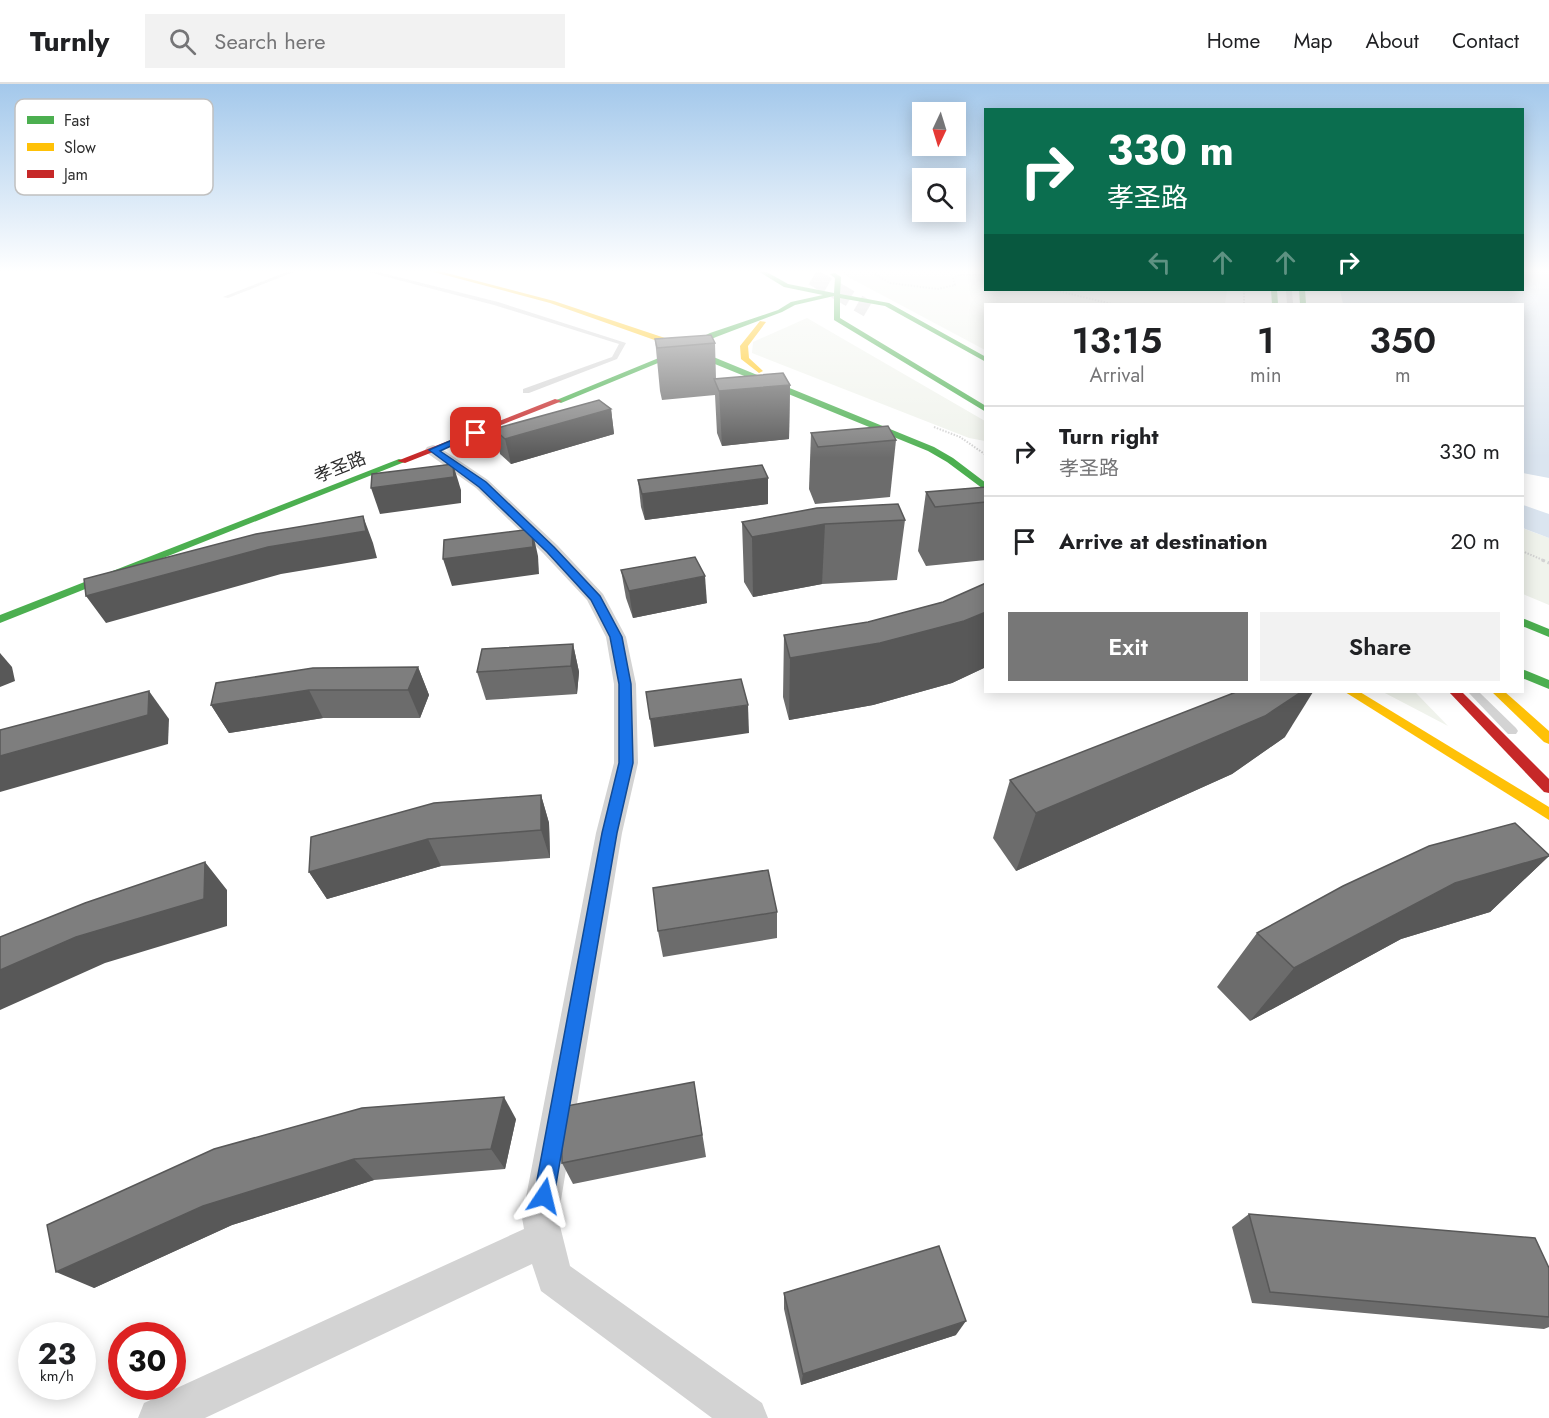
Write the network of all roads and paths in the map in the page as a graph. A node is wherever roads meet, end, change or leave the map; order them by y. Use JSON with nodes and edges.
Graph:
{"nodes":[{"id":1,"x":593,"y":333,"type":"edge"},
{"id":2,"x":643,"y":333,"type":"edge"},
{"id":3,"x":663,"y":333,"type":"edge"},
{"id":4,"x":718,"y":333,"type":"edge"},
{"id":5,"x":730,"y":333,"type":"edge"},
{"id":6,"x":753,"y":333,"type":"edge"},
{"id":7,"x":859,"y":333,"type":"edge"},
{"id":8,"x":913,"y":333,"type":"edge"},
{"id":9,"x":939,"y":333,"type":"edge"},
{"id":10,"x":693,"y":346,"type":"junction"},
{"id":11,"x":984,"y":359,"type":"edge"},
{"id":12,"x":759,"y":370,"type":"junction"},
{"id":13,"x":984,"y":372,"type":"edge"},
{"id":14,"x":526,"y":391,"type":"dead end"},
{"id":15,"x":984,"y":410,"type":"edge"},
{"id":16,"x":433,"y":450,"type":"junction"},
{"id":17,"x":984,"y":479,"type":"edge"},
{"id":18,"x":984,"y":486,"type":"edge"},
{"id":19,"x":1524,"y":552,"type":"edge"},
{"id":20,"x":1549,"y":563,"type":"edge"},
{"id":21,"x":1524,"y":611,"type":"edge"},
{"id":22,"x":0,"y":612,"type":"edge"},
{"id":23,"x":0,"y":620,"type":"edge"},
{"id":24,"x":1549,"y":620,"type":"edge"},
{"id":25,"x":1524,"y":622,"type":"edge"},
{"id":26,"x":1549,"y":633,"type":"edge"},
{"id":27,"x":1524,"y":669,"type":"edge"},
{"id":28,"x":1524,"y":674,"type":"edge"},
{"id":29,"x":1549,"y":679,"type":"edge"},
{"id":30,"x":1549,"y":685,"type":"edge"},
{"id":31,"x":1353,"y":693,"type":"edge"},
{"id":32,"x":1456,"y":693,"type":"edge"},
{"id":33,"x":1474,"y":693,"type":"edge"},
{"id":34,"x":1500,"y":694,"type":"edge"},
{"id":35,"x":1549,"y":739,"type":"edge"},
{"id":36,"x":1524,"y":743,"type":"dead end"},
{"id":37,"x":1549,"y":788,"type":"edge"},
{"id":38,"x":1549,"y":814,"type":"edge"},
{"id":39,"x":545,"y":1239,"type":"junction"},
{"id":40,"x":159,"y":1418,"type":"edge"},
{"id":41,"x":747,"y":1418,"type":"edge"}],
"edges":[{"from":1,"to":14,"type":"lane"},
{"from":2,"to":10,"type":"main road"},
{"from":3,"to":10,"type":"main road"},
{"from":4,"to":10,"type":"main road","name":"孝圣路"},
{"from":5,"to":10,"type":"main road","name":"孝圣路"},
{"from":6,"to":12,"type":"main road"},
{"from":7,"to":15,"type":"main road"},
{"from":8,"to":13,"type":"main road"},
{"from":9,"to":11,"type":"main road"},
{"from":10,"to":12,"type":"main road"},
{"from":10,"to":16,"type":"main road","name":"孝圣路"},
{"from":10,"to":18,"type":"main road"},
{"from":10,"to":22,"type":"main road","name":"孝圣路"},
{"from":12,"to":17,"type":"main road"},
{"from":16,"to":23,"type":"main road","name":"孝圣路"},
{"from":16,"to":39,"type":"street"},
{"from":19,"to":20,"type":"path"},
{"from":21,"to":24,"type":"main road"},
{"from":25,"to":26,"type":"main road"},
{"from":27,"to":29,"type":"main road"},
{"from":28,"to":30,"type":"main road"},
{"from":31,"to":38,"type":"main road"},
{"from":32,"to":37,"type":"main road"},
{"from":33,"to":36,"type":"lane"},
{"from":34,"to":35,"type":"main road"},
{"from":39,"to":40,"type":"street"},
{"from":39,"to":41,"type":"street"}]}
